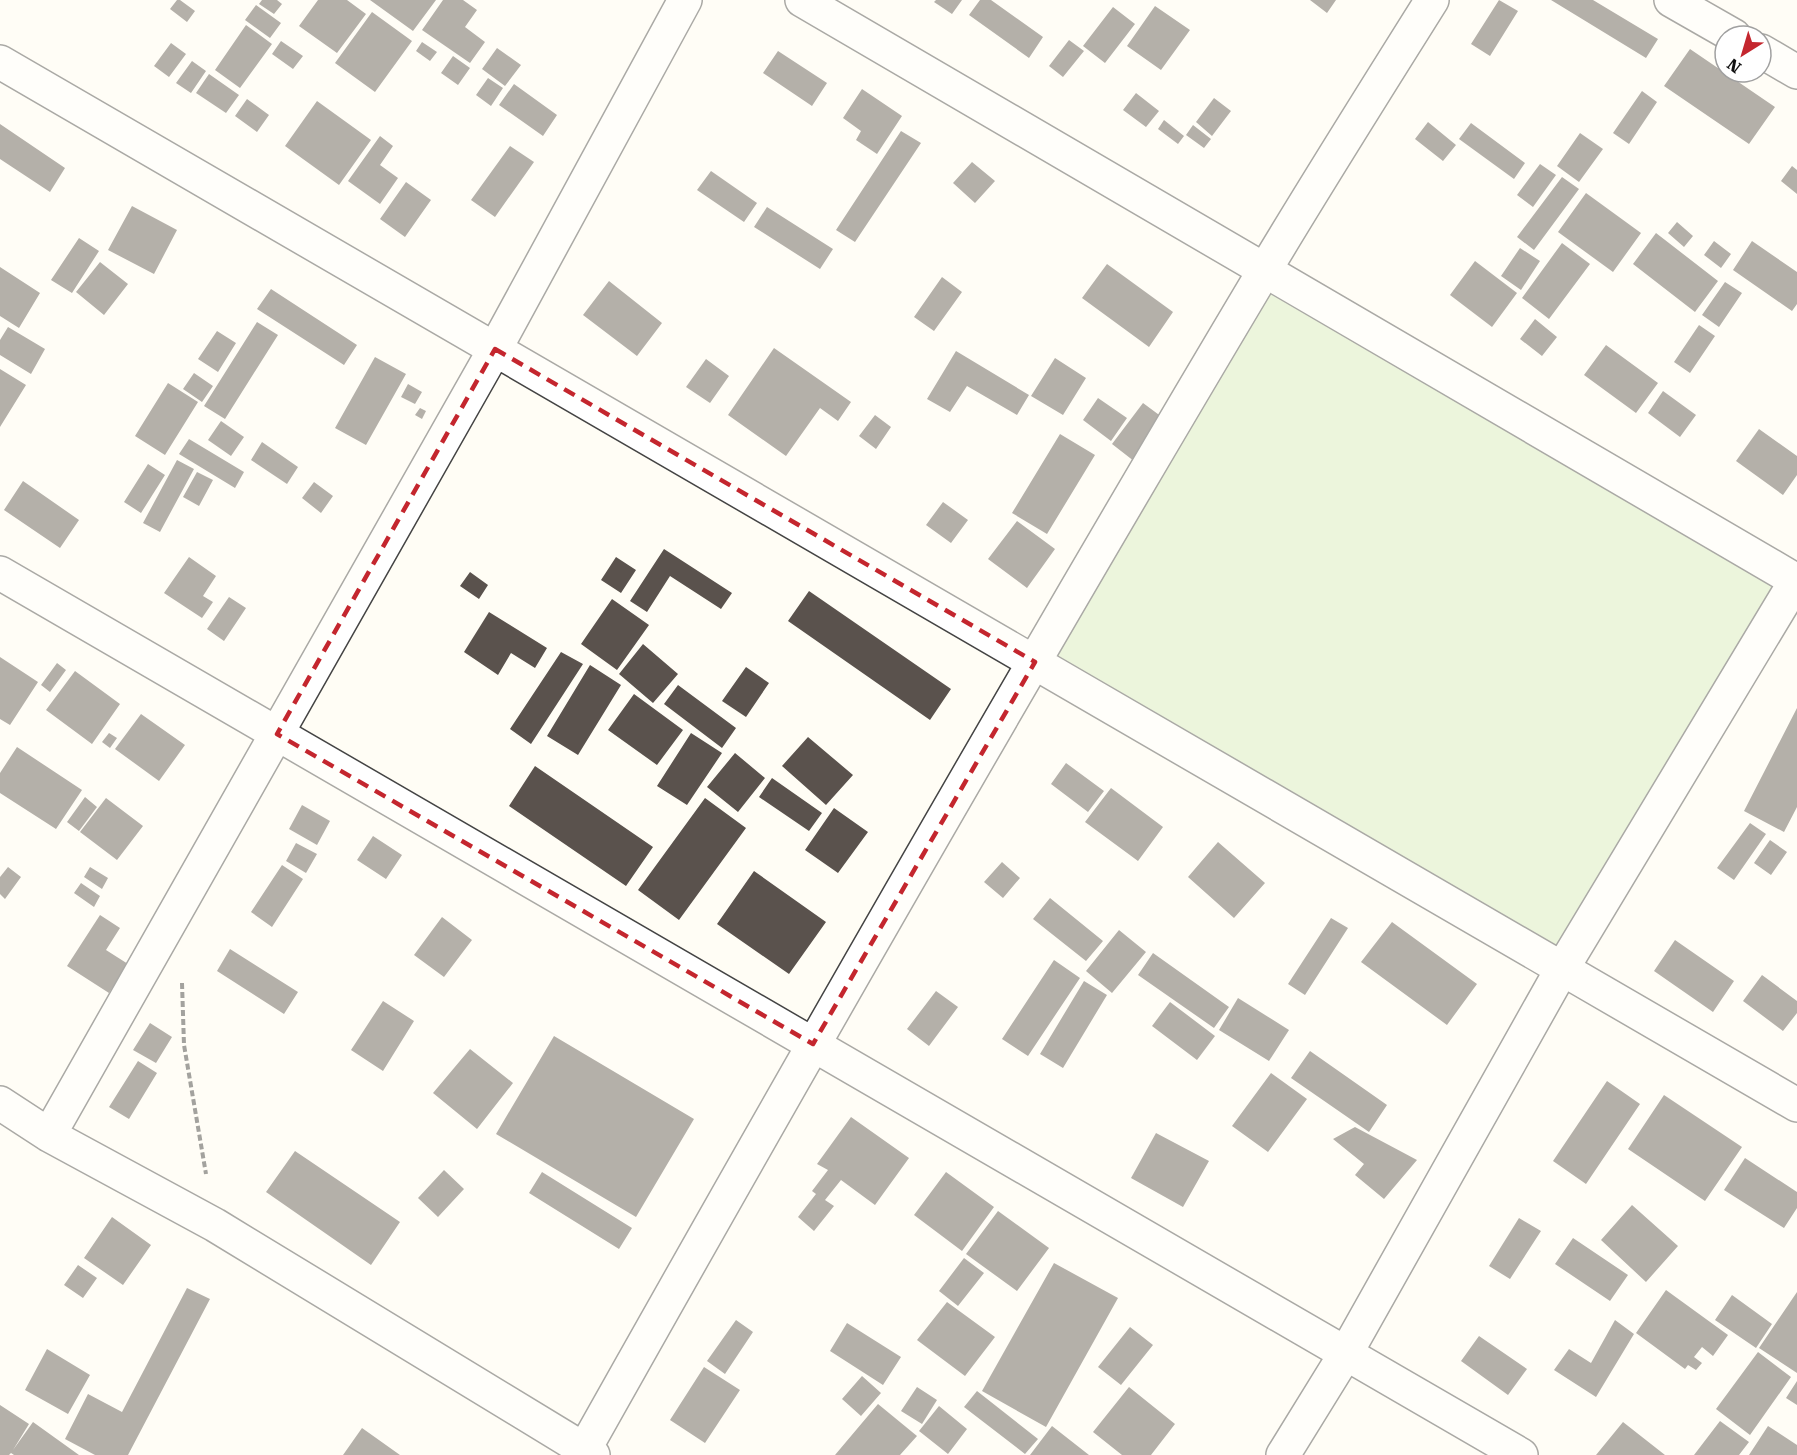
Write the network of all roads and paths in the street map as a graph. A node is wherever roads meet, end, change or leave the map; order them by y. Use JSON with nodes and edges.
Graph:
{"nodes":[{"id":1,"x":685,"y":0,"type":"edge"},
{"id":2,"x":802,"y":0,"type":"edge"},
{"id":3,"x":1432,"y":0,"type":"edge"},
{"id":4,"x":1671,"y":0,"type":"edge"},
{"id":5,"x":1713,"y":24,"type":"edge"},
{"id":6,"x":1773,"y":58,"type":"edge"},
{"id":7,"x":0,"y":62,"type":"edge"},
{"id":8,"x":1797,"y":72,"type":"edge"},
{"id":9,"x":1265,"y":270,"type":"junction"},
{"id":10,"x":495,"y":349,"type":"junction"},
{"id":11,"x":0,"y":573,"type":"edge"},
{"id":12,"x":1797,"y":580,"type":"edge"},
{"id":13,"x":1035,"y":662,"type":"junction"},
{"id":14,"x":277,"y":734,"type":"junction"},
{"id":15,"x":1562,"y":969,"type":"junction"},
{"id":16,"x":182,"y":977,"type":"dead end"},
{"id":17,"x":813,"y":1044,"type":"junction"},
{"id":18,"x":0,"y":1103,"type":"edge"},
{"id":19,"x":1797,"y":1106,"type":"edge"},
{"id":20,"x":49,"y":1135,"type":"junction"},
{"id":21,"x":215,"y":1224,"type":"junction"},
{"id":22,"x":1346,"y":1353,"type":"junction"},
{"id":23,"x":588,"y":1452,"type":"edge"},
{"id":24,"x":1284,"y":1455,"type":"edge"},
{"id":25,"x":1521,"y":1455,"type":"edge"}],
"edges":[{"from":1,"to":10,"type":"street"},
{"from":2,"to":9,"type":"street"},
{"from":3,"to":9,"type":"street"},
{"from":4,"to":5,"type":"street"},
{"from":6,"to":8,"type":"street"},
{"from":7,"to":10,"type":"street"},
{"from":9,"to":12,"type":"street"},
{"from":9,"to":13,"type":"street"},
{"from":10,"to":13,"type":"street"},
{"from":10,"to":14,"type":"street"},
{"from":11,"to":14,"type":"street"},
{"from":12,"to":15,"type":"street"},
{"from":13,"to":15,"type":"street"},
{"from":13,"to":17,"type":"street"},
{"from":14,"to":17,"type":"street"},
{"from":14,"to":20,"type":"street"},
{"from":15,"to":19,"type":"street"},
{"from":15,"to":22,"type":"street"},
{"from":16,"to":21,"type":"path"},
{"from":17,"to":22,"type":"street"},
{"from":17,"to":23,"type":"street"},
{"from":18,"to":20,"type":"street"},
{"from":20,"to":21,"type":"street"},
{"from":21,"to":23,"type":"street"},
{"from":22,"to":24,"type":"street"},
{"from":22,"to":25,"type":"street"}]}
